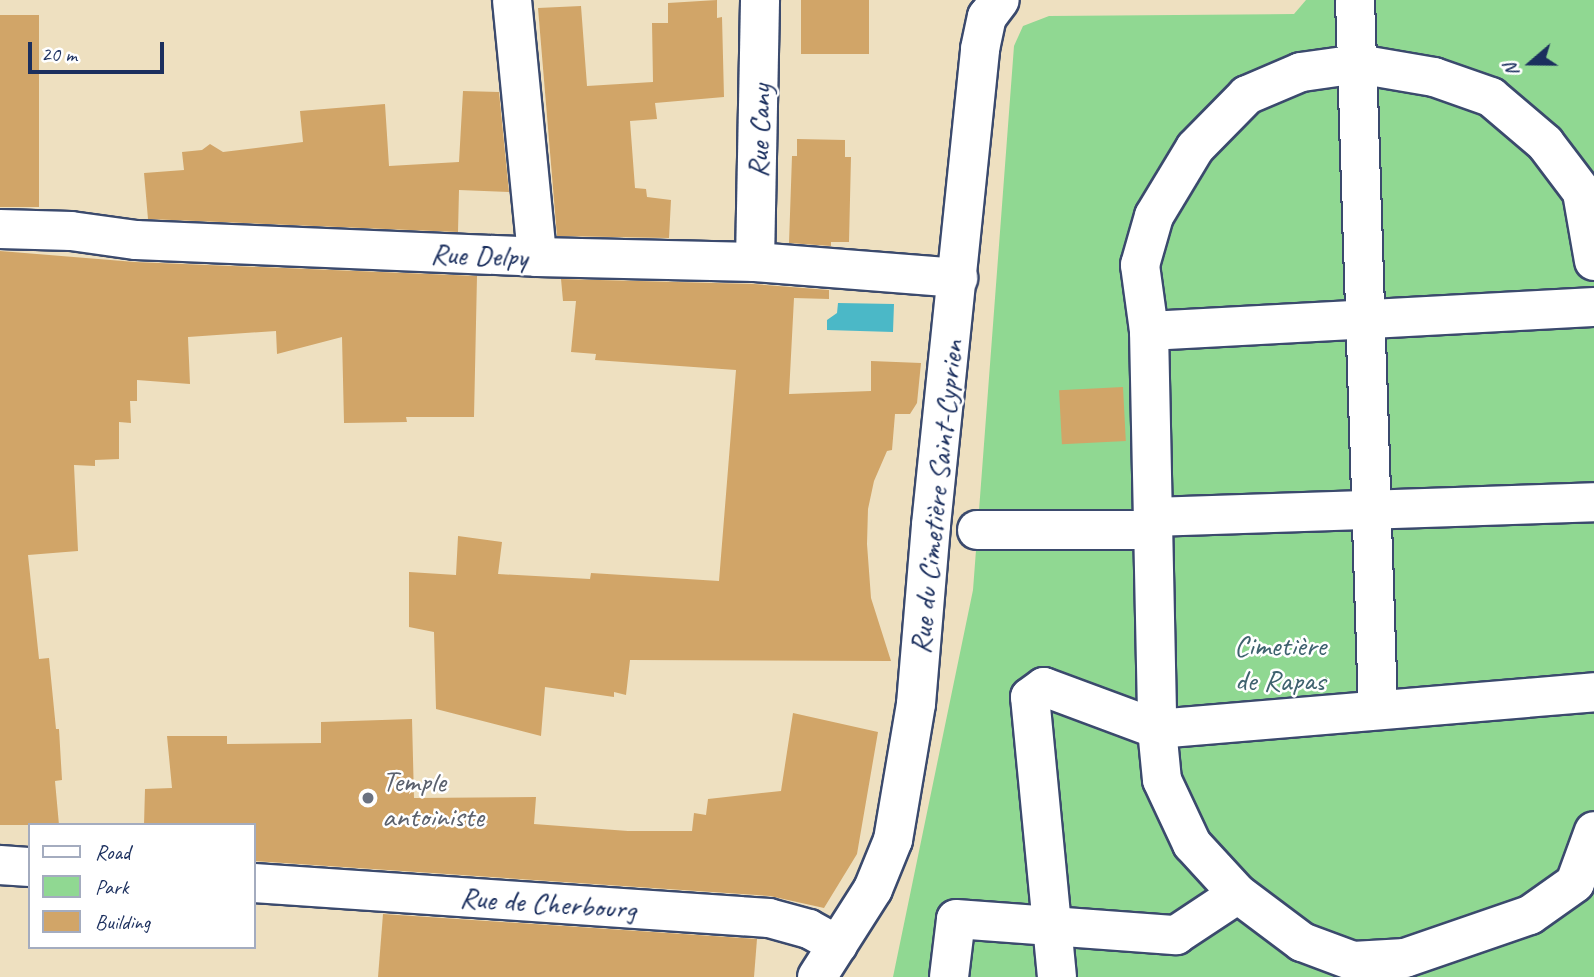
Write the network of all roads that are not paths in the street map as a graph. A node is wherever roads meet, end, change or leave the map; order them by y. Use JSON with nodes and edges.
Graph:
{"nodes":[{"id":1,"x":512,"y":0,"type":"edge"},
{"id":2,"x":761,"y":0,"type":"edge"},
{"id":3,"x":1000,"y":0,"type":"edge"},
{"id":4,"x":1355,"y":0,"type":"edge"},
{"id":5,"x":1358,"y":64,"type":"junction"},
{"id":6,"x":0,"y":229,"type":"edge"},
{"id":7,"x":537,"y":257,"type":"junction"},
{"id":8,"x":1594,"y":261,"type":"edge"},
{"id":9,"x":755,"y":262,"type":"junction"},
{"id":10,"x":958,"y":278,"type":"junction"},
{"id":11,"x":1594,"y":307,"type":"edge"},
{"id":12,"x":1365,"y":319,"type":"junction"},
{"id":13,"x":1149,"y":331,"type":"junction"},
{"id":14,"x":1594,"y":502,"type":"edge"},
{"id":15,"x":1374,"y":509,"type":"junction"},
{"id":16,"x":1152,"y":523,"type":"junction"},
{"id":17,"x":978,"y":530,"type":"dead end"},
{"id":18,"x":1594,"y":692,"type":"edge"},
{"id":19,"x":1378,"y":710,"type":"junction"},
{"id":20,"x":1157,"y":729,"type":"junction"},
{"id":21,"x":1594,"y":831,"type":"edge"},
{"id":22,"x":0,"y":866,"type":"edge"},
{"id":23,"x":28,"y":867,"type":"edge"},
{"id":24,"x":256,"y":883,"type":"edge"},
{"id":25,"x":1584,"y":890,"type":"edge"},
{"id":26,"x":1238,"y":894,"type":"junction"},
{"id":27,"x":1052,"y":927,"type":"junction"},
{"id":28,"x":838,"y":945,"type":"junction"},
{"id":29,"x":1406,"y":967,"type":"edge"},
{"id":30,"x":817,"y":977,"type":"edge"},
{"id":31,"x":949,"y":977,"type":"edge"},
{"id":32,"x":1057,"y":977,"type":"edge"}],
"edges":[{"from":1,"to":7,"type":"street"},
{"from":2,"to":9,"type":"street","name":"Rue Cany"},
{"from":3,"to":10,"type":"street","name":"Rue du Cimetière Saint-Cyprien"},
{"from":4,"to":5,"type":"street"},
{"from":5,"to":8,"type":"street"},
{"from":5,"to":12,"type":"street"},
{"from":5,"to":13,"type":"street"},
{"from":6,"to":7,"type":"street","name":"Rue Delpy"},
{"from":7,"to":9,"type":"street","name":"Rue Delpy"},
{"from":9,"to":10,"type":"street","name":"Rue Delpy"},
{"from":10,"to":28,"type":"street","name":"Rue du Cimetière Saint-Cyprien"},
{"from":11,"to":12,"type":"street"},
{"from":12,"to":13,"type":"street"},
{"from":12,"to":15,"type":"street"},
{"from":13,"to":16,"type":"street"},
{"from":14,"to":15,"type":"street"},
{"from":15,"to":16,"type":"street"},
{"from":15,"to":19,"type":"street"},
{"from":16,"to":17,"type":"street"},
{"from":16,"to":20,"type":"street"},
{"from":18,"to":19,"type":"street"},
{"from":19,"to":20,"type":"street"},
{"from":20,"to":26,"type":"street"},
{"from":20,"to":27,"type":"street"},
{"from":21,"to":25,"type":"street"},
{"from":22,"to":23,"type":"street"},
{"from":24,"to":28,"type":"street","name":"Rue de Cherbourg"},
{"from":25,"to":29,"type":"street"},
{"from":26,"to":27,"type":"street"},
{"from":26,"to":29,"type":"street"},
{"from":27,"to":31,"type":"street"},
{"from":27,"to":32,"type":"street"},
{"from":28,"to":30,"type":"street","name":"Rue du Cimetière Saint-Cyprien"}]}
